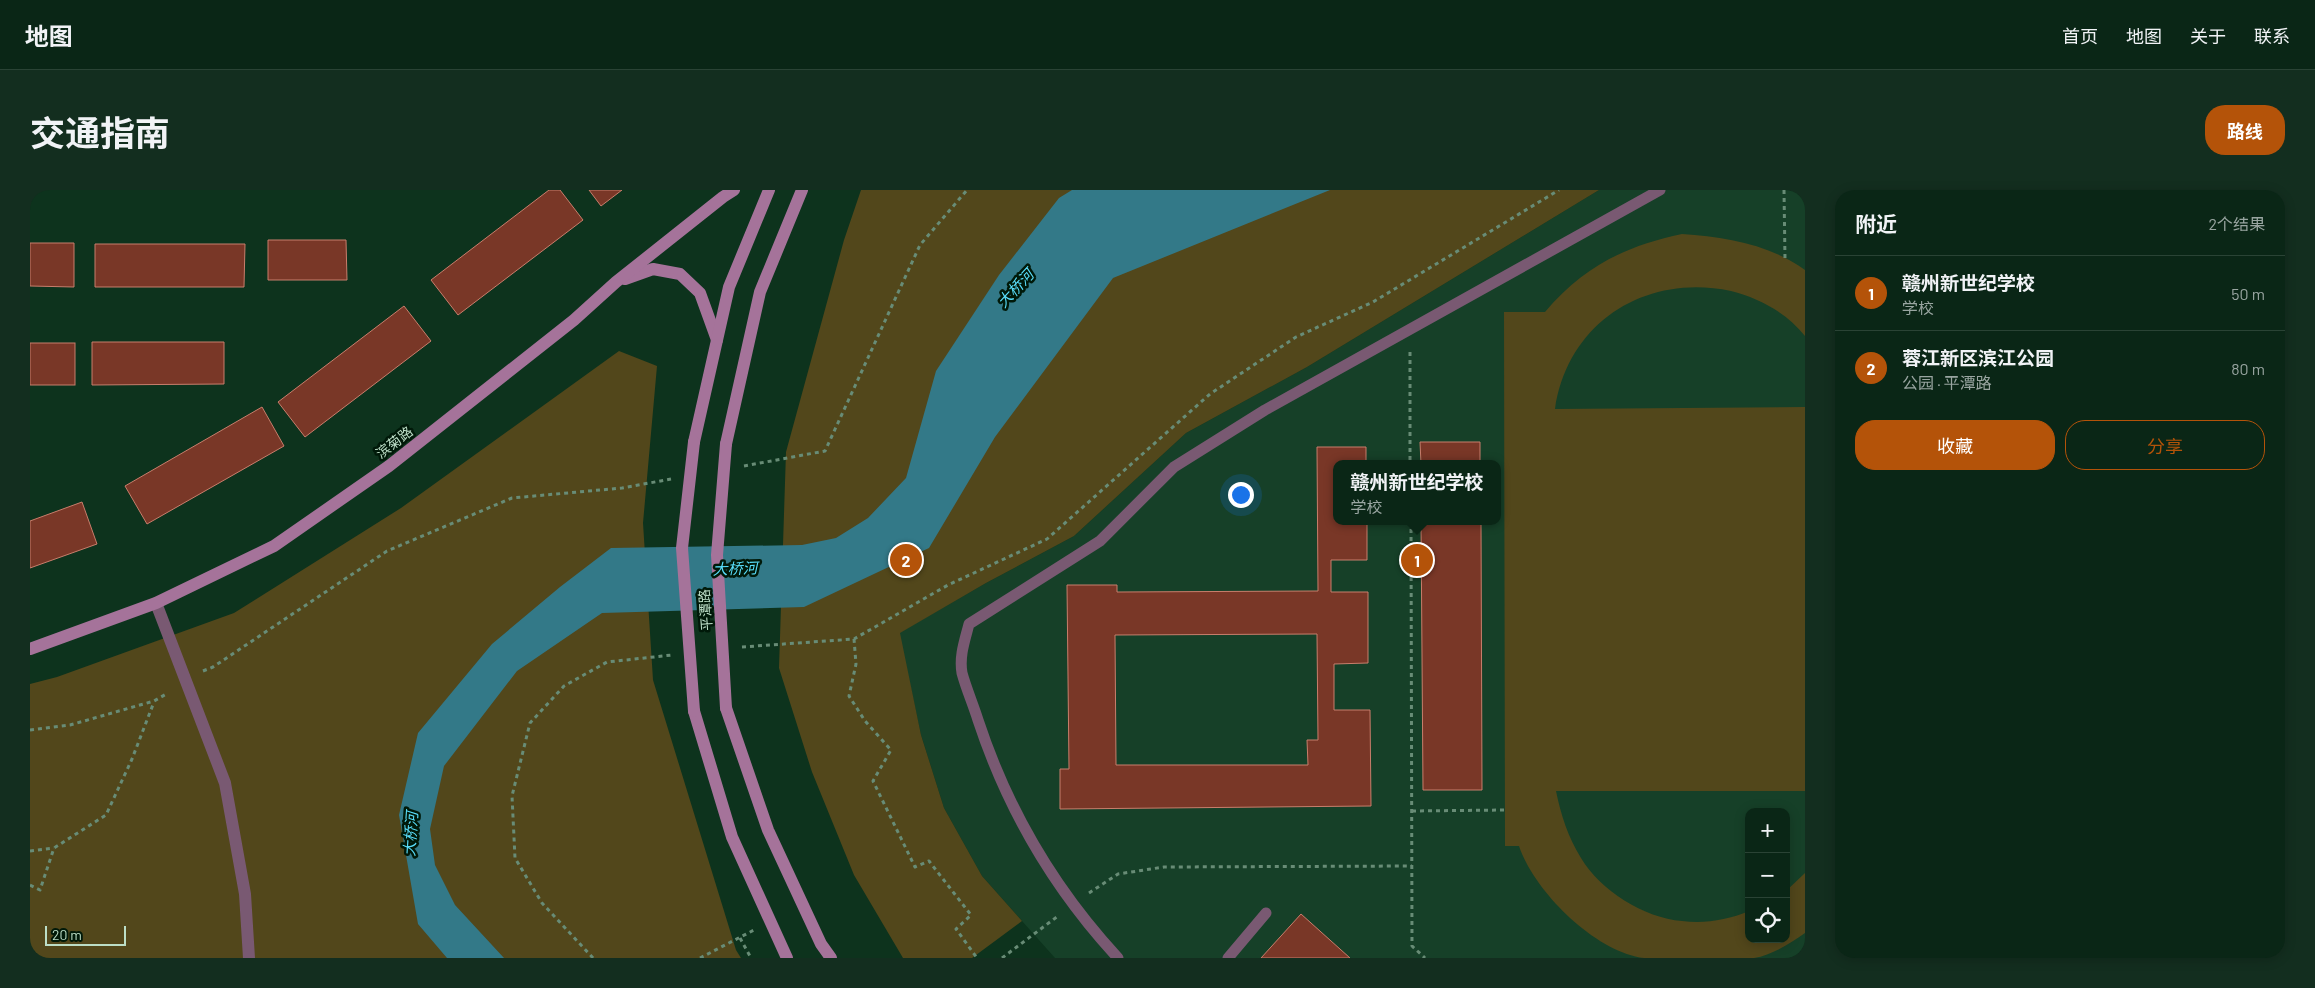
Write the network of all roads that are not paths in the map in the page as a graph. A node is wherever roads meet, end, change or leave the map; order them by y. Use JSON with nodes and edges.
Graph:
{"nodes":[{"id":1,"x":734,"y":190,"type":"edge"},
{"id":2,"x":769,"y":190,"type":"edge"},
{"id":3,"x":802,"y":190,"type":"edge"},
{"id":4,"x":1660,"y":190,"type":"edge"},
{"id":5,"x":616,"y":282,"type":"junction"},
{"id":6,"x":717,"y":340,"type":"junction"},
{"id":7,"x":156,"y":603,"type":"junction"},
{"id":8,"x":30,"y":649,"type":"edge"},
{"id":9,"x":1266,"y":913,"type":"dead end"},
{"id":10,"x":249,"y":958,"type":"edge"},
{"id":11,"x":787,"y":958,"type":"edge"},
{"id":12,"x":831,"y":958,"type":"edge"},
{"id":13,"x":1118,"y":958,"type":"edge"},
{"id":14,"x":1228,"y":958,"type":"edge"}],
"edges":[{"from":1,"to":5,"type":"street","name":"滨菊路"},
{"from":2,"to":6,"type":"street","name":"平潭路"},
{"from":3,"to":12,"type":"street","name":"平潭路","bridge":true},
{"from":4,"to":13,"type":"lane"},
{"from":5,"to":6,"type":"street"},
{"from":5,"to":7,"type":"street","name":"滨菊路"},
{"from":6,"to":11,"type":"street","name":"平潭路","bridge":true},
{"from":7,"to":8,"type":"street","name":"滨菊路"},
{"from":7,"to":10,"type":"street"},
{"from":9,"to":14,"type":"lane"}]}
